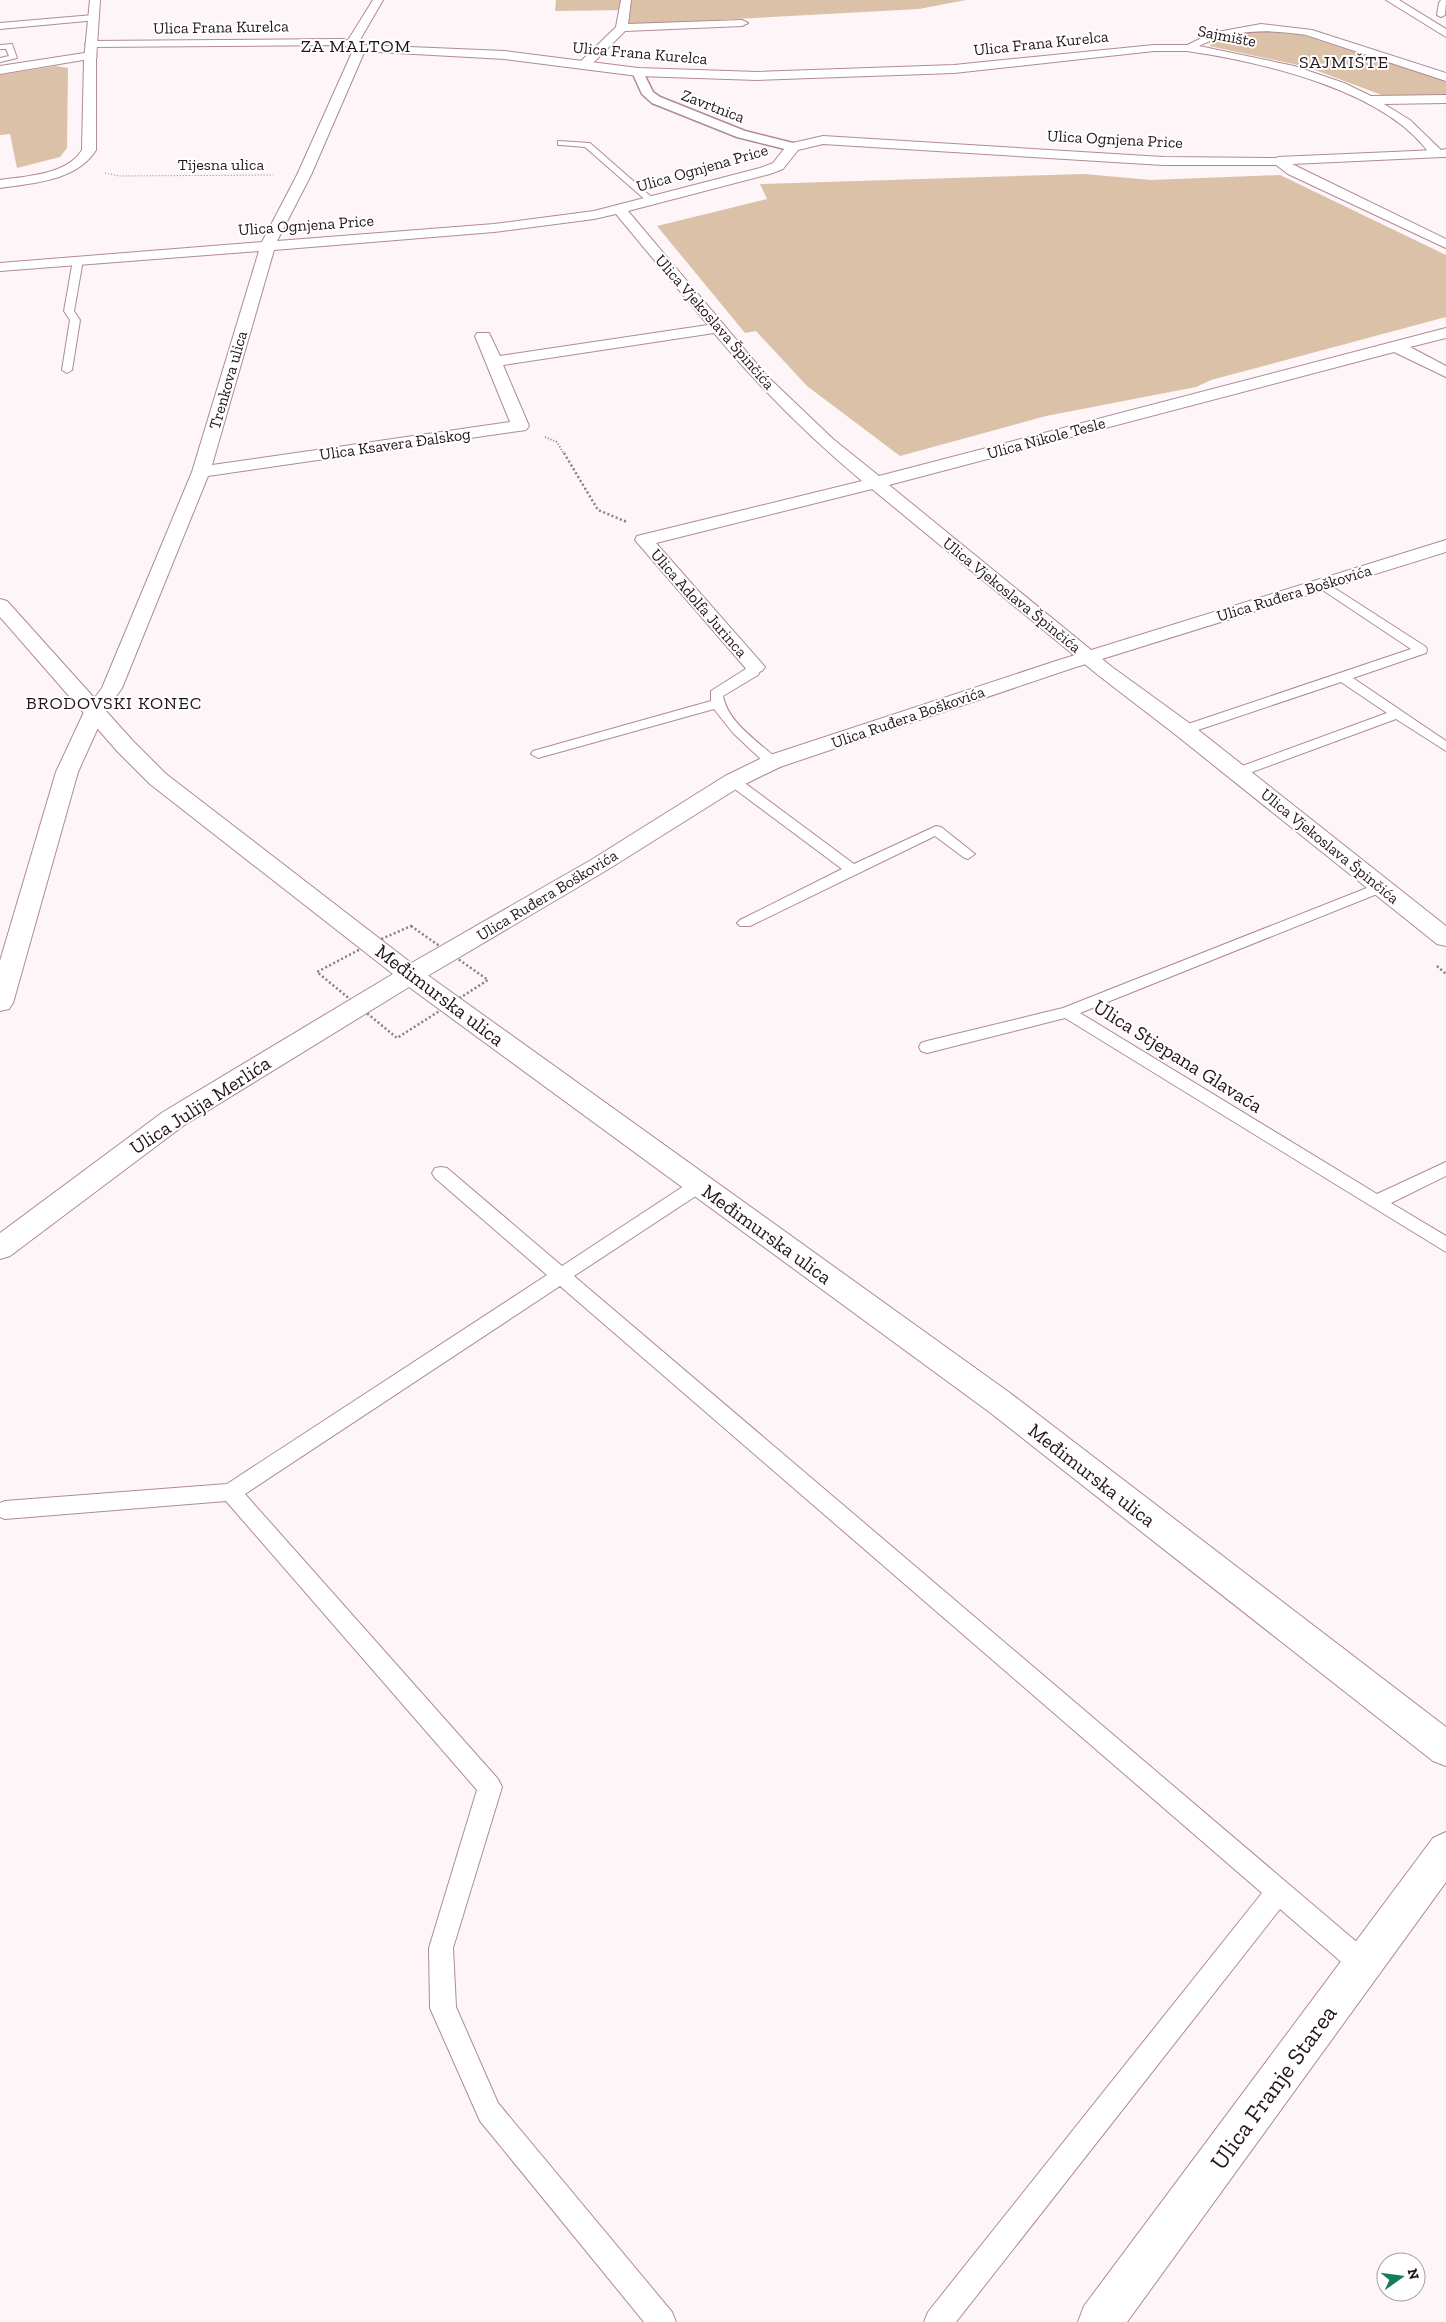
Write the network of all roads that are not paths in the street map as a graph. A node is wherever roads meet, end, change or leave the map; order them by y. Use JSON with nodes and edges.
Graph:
{"nodes":[{"id":1,"x":95,"y":0,"type":"edge"},
{"id":2,"x":378,"y":0,"type":"edge"},
{"id":3,"x":626,"y":0,"type":"edge"},
{"id":4,"x":1391,"y":0,"type":"edge"},
{"id":5,"x":1445,"y":0,"type":"edge"},
{"id":6,"x":1440,"y":14,"type":"edge"},
{"id":7,"x":93,"y":18,"type":"junction"},
{"id":8,"x":742,"y":23,"type":"dead end"},
{"id":9,"x":622,"y":28,"type":"junction"},
{"id":10,"x":3,"y":30,"type":"edge"},
{"id":11,"x":1446,"y":34,"type":"edge"},
{"id":12,"x":10,"y":46,"type":"junction"},
{"id":13,"x":356,"y":46,"type":"junction"},
{"id":14,"x":0,"y":47,"type":"edge"},
{"id":15,"x":1187,"y":48,"type":"junction"},
{"id":16,"x":91,"y":50,"type":"junction"},
{"id":17,"x":0,"y":60,"type":"edge"},
{"id":18,"x":584,"y":65,"type":"junction"},
{"id":19,"x":0,"y":70,"type":"edge"},
{"id":20,"x":638,"y":72,"type":"junction"},
{"id":21,"x":1446,"y":77,"type":"edge"},
{"id":22,"x":1446,"y":99,"type":"edge"},
{"id":23,"x":1369,"y":100,"type":"junction"},
{"id":24,"x":562,"y":143,"type":"dead end"},
{"id":25,"x":793,"y":147,"type":"junction"},
{"id":26,"x":1441,"y":153,"type":"edge"},
{"id":27,"x":1278,"y":161,"type":"junction"},
{"id":28,"x":0,"y":184,"type":"edge"},
{"id":29,"x":652,"y":201,"type":"junction"},
{"id":30,"x":619,"y":209,"type":"junction"},
{"id":31,"x":1446,"y":244,"type":"edge"},
{"id":32,"x":268,"y":245,"type":"junction"},
{"id":33,"x":78,"y":260,"type":"junction"},
{"id":34,"x":0,"y":267,"type":"edge"},
{"id":35,"x":718,"y":328,"type":"junction"},
{"id":36,"x":1446,"y":333,"type":"edge"},
{"id":37,"x":483,"y":336,"type":"dead end"},
{"id":38,"x":1395,"y":346,"type":"junction"},
{"id":39,"x":494,"y":362,"type":"junction"},
{"id":40,"x":67,"y":370,"type":"dead end"},
{"id":41,"x":1446,"y":372,"type":"edge"},
{"id":42,"x":202,"y":472,"type":"junction"},
{"id":43,"x":874,"y":483,"type":"junction"},
{"id":44,"x":644,"y":540,"type":"joint"},
{"id":45,"x":1446,"y":546,"type":"edge"},
{"id":46,"x":1322,"y":584,"type":"junction"},
{"id":47,"x":0,"y":605,"type":"edge"},
{"id":48,"x":1088,"y":657,"type":"junction"},
{"id":49,"x":755,"y":666,"type":"joint"},
{"id":50,"x":1342,"y":677,"type":"junction"},
{"id":51,"x":716,"y":704,"type":"junction"},
{"id":52,"x":95,"y":712,"type":"junction"},
{"id":53,"x":1397,"y":714,"type":"junction"},
{"id":54,"x":1184,"y":730,"type":"junction"},
{"id":55,"x":1446,"y":747,"type":"edge"},
{"id":56,"x":538,"y":754,"type":"dead end"},
{"id":57,"x":772,"y":762,"type":"junction"},
{"id":58,"x":1239,"y":772,"type":"junction"},
{"id":59,"x":733,"y":782,"type":"junction"},
{"id":60,"x":968,"y":854,"type":"dead end"},
{"id":61,"x":853,"y":870,"type":"junction"},
{"id":62,"x":1382,"y":887,"type":"junction"},
{"id":63,"x":745,"y":923,"type":"dead end"},
{"id":64,"x":1446,"y":938,"type":"edge"},
{"id":65,"x":410,"y":975,"type":"junction"},
{"id":66,"x":0,"y":1003,"type":"edge"},
{"id":67,"x":1068,"y":1012,"type":"junction"},
{"id":68,"x":928,"y":1047,"type":"dead end"},
{"id":69,"x":1446,"y":1168,"type":"edge"},
{"id":70,"x":441,"y":1173,"type":"dead end"},
{"id":71,"x":699,"y":1185,"type":"junction"},
{"id":72,"x":1376,"y":1202,"type":"junction"},
{"id":73,"x":1446,"y":1245,"type":"edge"},
{"id":74,"x":0,"y":1248,"type":"edge"},
{"id":75,"x":560,"y":1276,"type":"junction"},
{"id":76,"x":231,"y":1492,"type":"junction"},
{"id":77,"x":5,"y":1510,"type":"dead end"},
{"id":78,"x":1446,"y":1749,"type":"edge"},
{"id":79,"x":1446,"y":1851,"type":"edge"},
{"id":80,"x":1278,"y":1892,"type":"junction"},
{"id":81,"x":1363,"y":1964,"type":"junction"},
{"id":82,"x":662,"y":2322,"type":"edge"},
{"id":83,"x":938,"y":2322,"type":"edge"},
{"id":84,"x":1100,"y":2322,"type":"edge"}],
"edges":[{"from":1,"to":7,"type":"street"},
{"from":2,"to":13,"type":"street","name":"Trenkova ulica"},
{"from":3,"to":9,"type":"street"},
{"from":4,"to":11,"type":"street"},
{"from":5,"to":6,"type":"lane"},
{"from":7,"to":10,"type":"street"},
{"from":7,"to":16,"type":"street"},
{"from":8,"to":9,"type":"street"},
{"from":9,"to":18,"type":"street"},
{"from":10,"to":12,"type":"lane"},
{"from":12,"to":14,"type":"lane"},
{"from":12,"to":17,"type":"lane"},
{"from":13,"to":16,"type":"street","name":"Ulica Frana Kurelca"},
{"from":13,"to":18,"type":"street","name":"Ulica Frana Kurelca"},
{"from":13,"to":32,"type":"street","name":"Trenkova ulica"},
{"from":15,"to":20,"type":"street","name":"Ulica Frana Kurelca"},
{"from":15,"to":21,"type":"street","name":"Sajmište"},
{"from":15,"to":23,"type":"street","name":"Sajmište"},
{"from":16,"to":19,"type":"street","name":"Ulica Frana Kurelca"},
{"from":16,"to":28,"type":"street"},
{"from":18,"to":20,"type":"street","name":"Ulica Frana Kurelca"},
{"from":20,"to":25,"type":"street","name":"Zavrtnica"},
{"from":22,"to":23,"type":"street","name":"Sajmište"},
{"from":23,"to":26,"type":"street","name":"Sajmište"},
{"from":24,"to":29,"type":"lane"},
{"from":25,"to":27,"type":"street","name":"Ulica Ognjena Price"},
{"from":25,"to":29,"type":"street","name":"Ulica Ognjena Price"},
{"from":26,"to":27,"type":"street","name":"Ulica Ognjena Price"},
{"from":27,"to":31,"type":"street"},
{"from":29,"to":30,"type":"street","name":"Ulica Ognjena Price"},
{"from":30,"to":32,"type":"street","name":"Ulica Ognjena Price"},
{"from":30,"to":35,"type":"street","name":"Ulica Vjekoslava Špinčića"},
{"from":32,"to":33,"type":"street","name":"Ulica Ognjena Price"},
{"from":32,"to":42,"type":"street","name":"Trenkova ulica"},
{"from":33,"to":34,"type":"street","name":"Ulica Ognjena Price"},
{"from":33,"to":40,"type":"lane"},
{"from":35,"to":39,"type":"street"},
{"from":35,"to":43,"type":"street","name":"Ulica Vjekoslava Špinčića"},
{"from":36,"to":38,"type":"street","name":"Ulica Nikole Tesle"},
{"from":37,"to":39,"type":"street"},
{"from":38,"to":41,"type":"street"},
{"from":38,"to":43,"type":"street","name":"Ulica Nikole Tesle"},
{"from":39,"to":42,"type":"street","name":"Ulica Ksavera Đalskog"},
{"from":42,"to":52,"type":"street","name":"Trenkova ulica"},
{"from":43,"to":44,"type":"street","name":"Ulica Nikole Tesle"},
{"from":43,"to":48,"type":"street","name":"Ulica Vjekoslava Špinčića"},
{"from":44,"to":49,"type":"street","name":"Ulica Adolfa Jurinca"},
{"from":45,"to":46,"type":"street","name":"Ulica Ruđera Boškovića"},
{"from":46,"to":48,"type":"street","name":"Ulica Ruđera Boškovića"},
{"from":46,"to":50,"type":"lane"},
{"from":47,"to":52,"type":"street","name":"Međimurska ulica"},
{"from":48,"to":54,"type":"street","name":"Ulica Vjekoslava Špinčića"},
{"from":48,"to":57,"type":"street","name":"Ulica Ruđera Boškovića"},
{"from":49,"to":51,"type":"lane"},
{"from":50,"to":53,"type":"lane"},
{"from":50,"to":54,"type":"lane"},
{"from":51,"to":56,"type":"lane"},
{"from":51,"to":57,"type":"lane"},
{"from":52,"to":65,"type":"street","name":"Međimurska ulica"},
{"from":52,"to":66,"type":"street","name":"Trenkova ulica"},
{"from":53,"to":55,"type":"lane"},
{"from":53,"to":58,"type":"lane"},
{"from":54,"to":58,"type":"street","name":"Ulica Vjekoslava Špinčića"},
{"from":57,"to":59,"type":"street","name":"Ulica Ruđera Boškovića"},
{"from":58,"to":62,"type":"street","name":"Ulica Vjekoslava Špinčića"},
{"from":59,"to":61,"type":"lane"},
{"from":59,"to":65,"type":"street","name":"Ulica Ruđera Boškovića"},
{"from":60,"to":61,"type":"lane"},
{"from":61,"to":63,"type":"lane"},
{"from":62,"to":64,"type":"street","name":"Ulica Vjekoslava Špinčića"},
{"from":62,"to":67,"type":"lane","name":"Ulica Stjepana Glavaća"},
{"from":65,"to":71,"type":"street","name":"Međimurska ulica"},
{"from":65,"to":74,"type":"street","name":"Ulica Julija Merlića"},
{"from":67,"to":68,"type":"lane"},
{"from":67,"to":72,"type":"lane","name":"Ulica Stjepana Glavaća"},
{"from":69,"to":72,"type":"lane"},
{"from":70,"to":75,"type":"lane"},
{"from":71,"to":75,"type":"lane"},
{"from":71,"to":78,"type":"street","name":"Međimurska ulica"},
{"from":72,"to":73,"type":"lane","name":"Ulica Stjepana Glavaća"},
{"from":75,"to":76,"type":"lane"},
{"from":75,"to":80,"type":"lane"},
{"from":76,"to":77,"type":"lane"},
{"from":76,"to":82,"type":"lane"},
{"from":79,"to":81,"type":"street","name":"Ulica Franje Starea"},
{"from":80,"to":81,"type":"lane"},
{"from":80,"to":83,"type":"lane"},
{"from":81,"to":84,"type":"street","name":"Ulica Franje Starea"}]}
